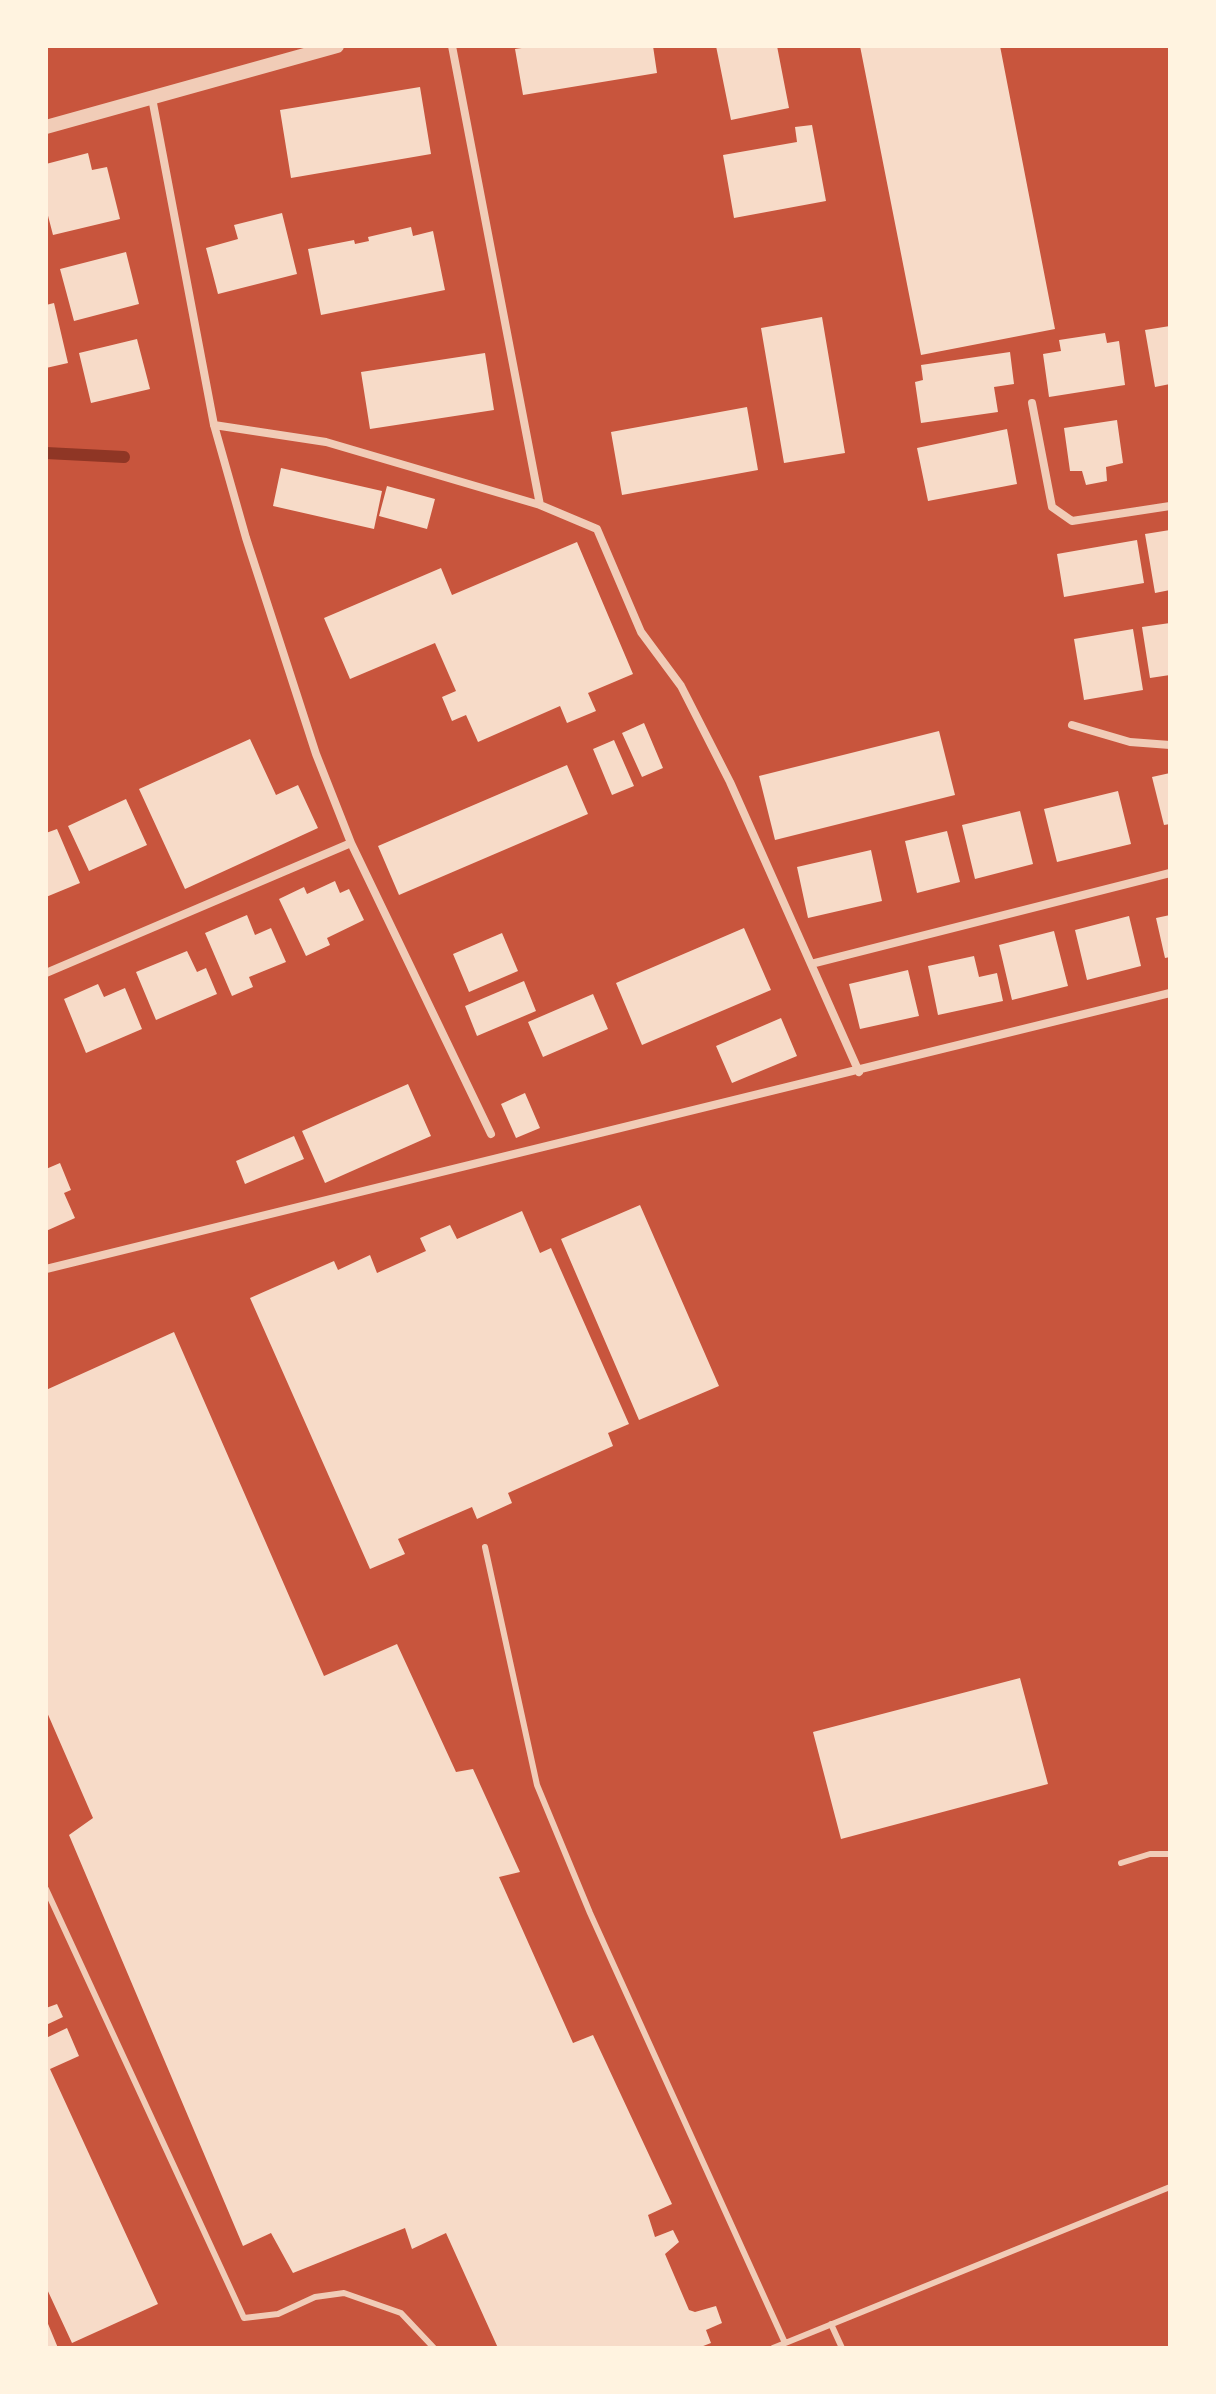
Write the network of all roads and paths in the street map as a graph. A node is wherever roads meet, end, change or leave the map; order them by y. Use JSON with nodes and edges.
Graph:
{"nodes":[{"id":1,"x":337,"y":46,"type":"edge"},
{"id":2,"x":452,"y":46,"type":"edge"},
{"id":3,"x":152,"y":98,"type":"junction"},
{"id":4,"x":46,"y":127,"type":"edge"},
{"id":5,"x":1032,"y":403,"type":"dead end"},
{"id":6,"x":214,"y":425,"type":"junction"},
{"id":7,"x":540,"y":505,"type":"junction"},
{"id":8,"x":1170,"y":506,"type":"edge"},
{"id":9,"x":1072,"y":725,"type":"dead end"},
{"id":10,"x":1170,"y":745,"type":"edge"},
{"id":11,"x":351,"y":843,"type":"junction"},
{"id":12,"x":1170,"y":873,"type":"edge"},
{"id":13,"x":811,"y":964,"type":"junction"},
{"id":14,"x":46,"y":973,"type":"edge"},
{"id":15,"x":1170,"y":993,"type":"edge"},
{"id":16,"x":859,"y":1072,"type":"junction"},
{"id":17,"x":491,"y":1134,"type":"dead end"},
{"id":18,"x":46,"y":1269,"type":"edge"},
{"id":19,"x":485,"y":1547,"type":"dead end"},
{"id":20,"x":1170,"y":1854,"type":"edge"},
{"id":21,"x":1121,"y":1863,"type":"dead end"},
{"id":22,"x":46,"y":1889,"type":"edge"},
{"id":23,"x":1170,"y":2187,"type":"edge"},
{"id":24,"x":831,"y":2324,"type":"junction"},
{"id":25,"x":785,"y":2343,"type":"junction"},
{"id":26,"x":434,"y":2348,"type":"edge"},
{"id":27,"x":773,"y":2348,"type":"edge"},
{"id":28,"x":842,"y":2348,"type":"edge"}],
"edges":[{"from":1,"to":3,"type":"street"},
{"from":2,"to":7,"type":"street"},
{"from":3,"to":4,"type":"street"},
{"from":3,"to":6,"type":"street"},
{"from":5,"to":8,"type":"street"},
{"from":6,"to":7,"type":"street"},
{"from":6,"to":11,"type":"street"},
{"from":7,"to":13,"type":"street"},
{"from":9,"to":10,"type":"street"},
{"from":11,"to":14,"type":"street"},
{"from":11,"to":17,"type":"street"},
{"from":12,"to":13,"type":"street"},
{"from":13,"to":16,"type":"street"},
{"from":15,"to":16,"type":"street"},
{"from":16,"to":18,"type":"street"},
{"from":19,"to":25,"type":"lane"},
{"from":20,"to":21,"type":"lane"},
{"from":22,"to":26,"type":"lane"},
{"from":23,"to":24,"type":"lane"},
{"from":24,"to":25,"type":"lane"},
{"from":24,"to":28,"type":"lane"},
{"from":25,"to":27,"type":"lane"}]}
